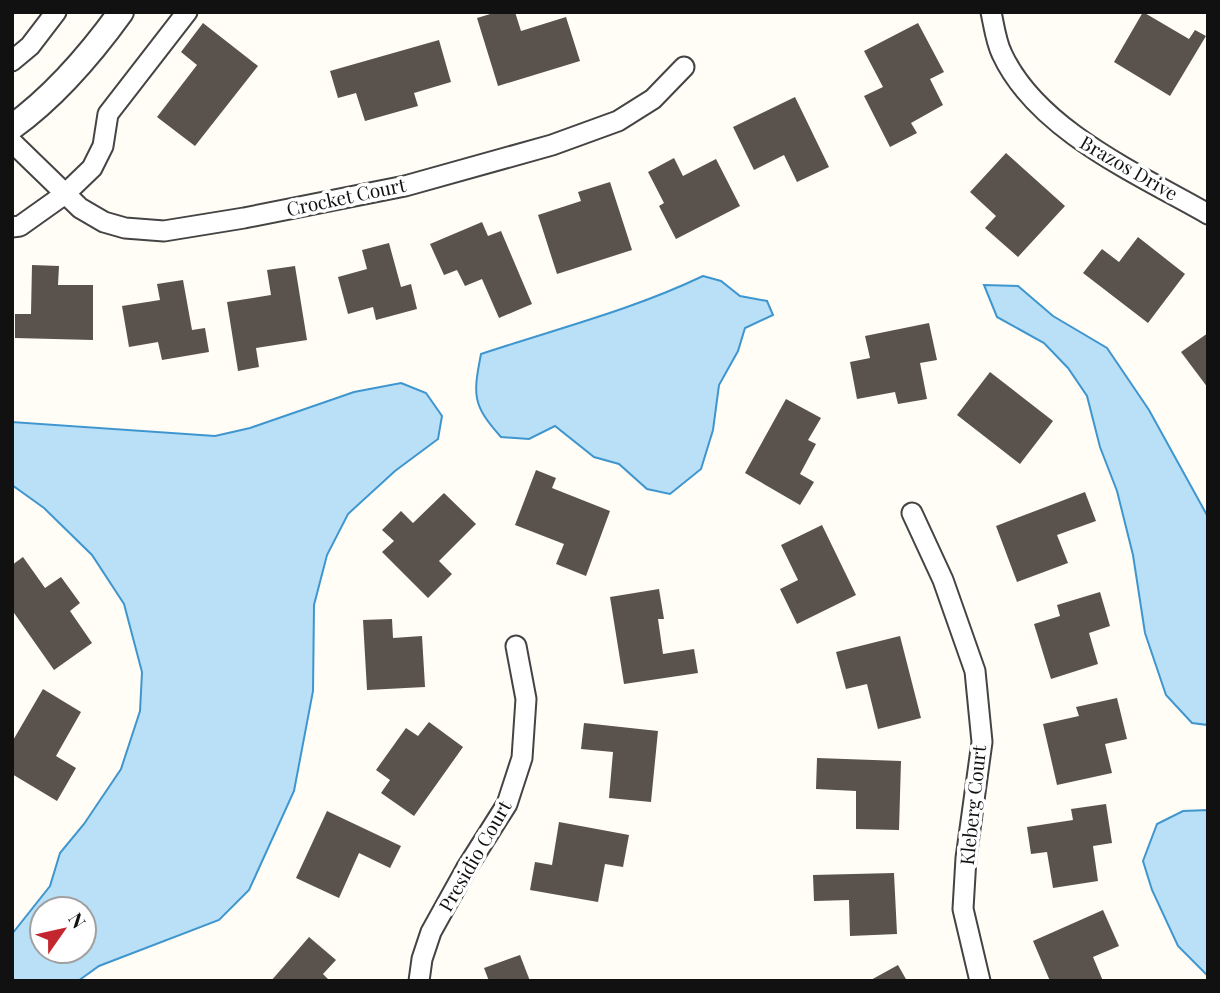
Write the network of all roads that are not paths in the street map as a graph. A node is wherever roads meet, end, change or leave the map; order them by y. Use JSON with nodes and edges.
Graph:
{"nodes":[{"id":1,"x":56,"y":12,"type":"edge"},
{"id":2,"x":121,"y":12,"type":"edge"},
{"id":3,"x":187,"y":12,"type":"edge"},
{"id":4,"x":991,"y":12,"type":"edge"},
{"id":5,"x":12,"y":61,"type":"edge"},
{"id":6,"x":684,"y":67,"type":"dead end"},
{"id":7,"x":12,"y":127,"type":"edge"},
{"id":8,"x":12,"y":142,"type":"edge"},
{"id":9,"x":65,"y":194,"type":"junction"},
{"id":10,"x":1208,"y":214,"type":"edge"},
{"id":11,"x":12,"y":228,"type":"edge"},
{"id":12,"x":912,"y":513,"type":"dead end"},
{"id":13,"x":516,"y":646,"type":"dead end"},
{"id":14,"x":419,"y":981,"type":"edge"},
{"id":15,"x":980,"y":981,"type":"edge"}],
"edges":[{"from":1,"to":5,"type":"street"},
{"from":2,"to":7,"type":"street"},
{"from":3,"to":9,"type":"street"},
{"from":4,"to":10,"type":"street","name":"Brazos Drive"},
{"from":6,"to":9,"type":"street","name":"Crocket Court"},
{"from":8,"to":9,"type":"street","name":"Crocket Court"},
{"from":9,"to":11,"type":"street"},
{"from":12,"to":15,"type":"street","name":"Kleberg Court"},
{"from":13,"to":14,"type":"street","name":"Presidio Court"}]}
